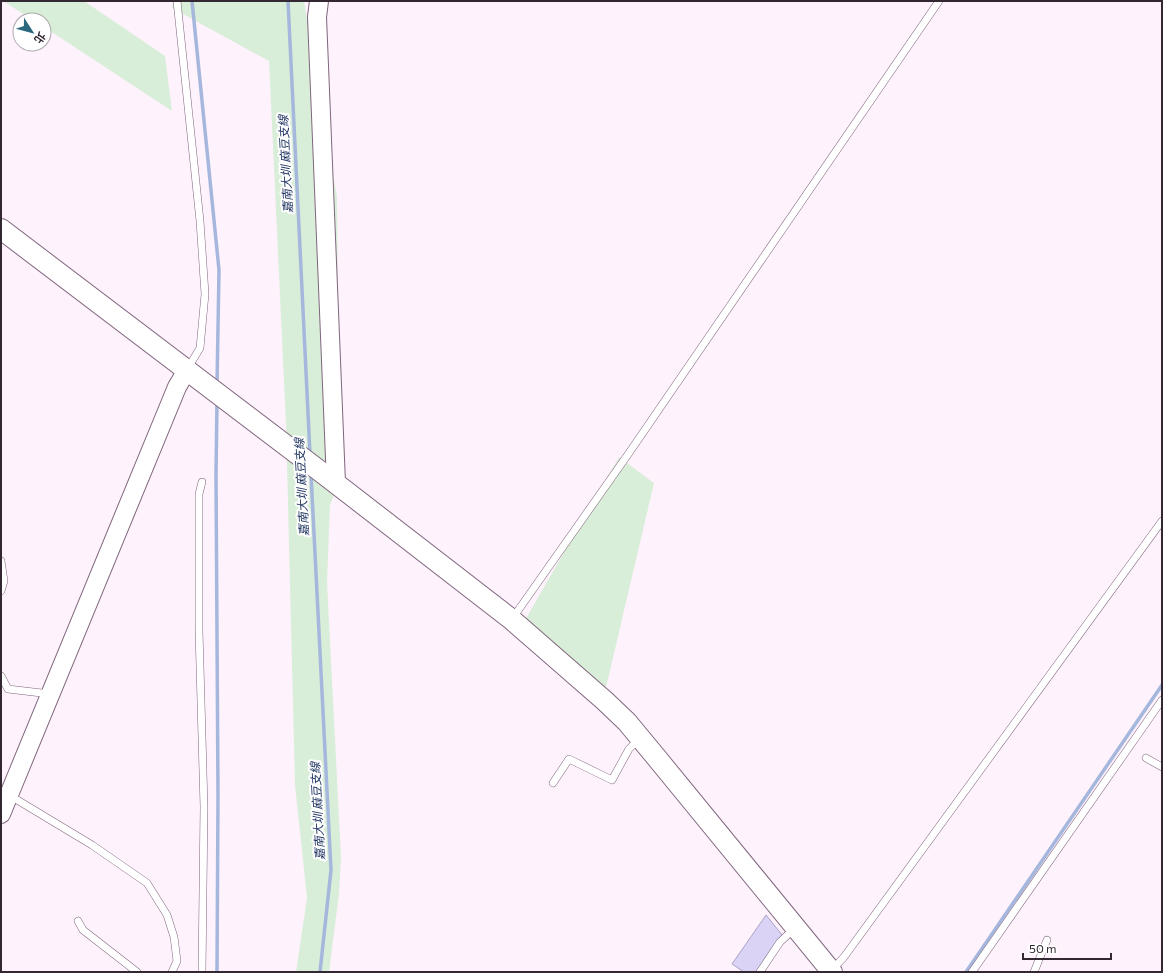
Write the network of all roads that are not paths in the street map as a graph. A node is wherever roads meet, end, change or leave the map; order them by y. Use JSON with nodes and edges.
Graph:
{"nodes":[{"id":1,"x":177,"y":1,"type":"edge"},
{"id":2,"x":319,"y":1,"type":"edge"},
{"id":3,"x":939,"y":1,"type":"edge"},
{"id":4,"x":2,"y":232,"type":"edge"},
{"id":5,"x":187,"y":370,"type":"junction"},
{"id":6,"x":330,"y":479,"type":"junction"},
{"id":7,"x":202,"y":482,"type":"dead end"},
{"id":8,"x":1162,"y":522,"type":"edge"},
{"id":9,"x":1,"y":561,"type":"edge"},
{"id":10,"x":1,"y":592,"type":"edge"},
{"id":11,"x":512,"y":619,"type":"junction"},
{"id":12,"x":1,"y":676,"type":"edge"},
{"id":13,"x":50,"y":694,"type":"junction"},
{"id":14,"x":1162,"y":700,"type":"edge"},
{"id":15,"x":640,"y":738,"type":"junction"},
{"id":16,"x":1146,"y":758,"type":"dead end"},
{"id":17,"x":1162,"y":767,"type":"edge"},
{"id":18,"x":553,"y":782,"type":"dead end"},
{"id":19,"x":9,"y":795,"type":"junction"},
{"id":20,"x":1,"y":814,"type":"edge"},
{"id":21,"x":78,"y":921,"type":"dead end"},
{"id":22,"x":796,"y":928,"type":"junction"},
{"id":23,"x":1047,"y":940,"type":"dead end"},
{"id":24,"x":137,"y":972,"type":"edge"},
{"id":25,"x":172,"y":972,"type":"edge"},
{"id":26,"x":202,"y":972,"type":"edge"},
{"id":27,"x":760,"y":972,"type":"edge"},
{"id":28,"x":831,"y":972,"type":"edge"},
{"id":29,"x":972,"y":972,"type":"edge"},
{"id":30,"x":1034,"y":972,"type":"edge"}],
"edges":[{"from":1,"to":5,"type":"lane"},
{"from":2,"to":6,"type":"street"},
{"from":3,"to":11,"type":"lane"},
{"from":4,"to":5,"type":"main road"},
{"from":5,"to":6,"type":"main road"},
{"from":5,"to":13,"type":"street"},
{"from":6,"to":11,"type":"main road"},
{"from":7,"to":26,"type":"lane"},
{"from":8,"to":28,"type":"lane"},
{"from":9,"to":10,"type":"lane"},
{"from":11,"to":15,"type":"main road"},
{"from":12,"to":13,"type":"lane"},
{"from":13,"to":19,"type":"street"},
{"from":14,"to":29,"type":"lane"},
{"from":15,"to":18,"type":"lane"},
{"from":15,"to":22,"type":"main road"},
{"from":16,"to":17,"type":"lane"},
{"from":19,"to":20,"type":"street"},
{"from":19,"to":25,"type":"lane"},
{"from":21,"to":24,"type":"lane"},
{"from":22,"to":27,"type":"lane"},
{"from":22,"to":28,"type":"main road"},
{"from":23,"to":30,"type":"lane"}]}
